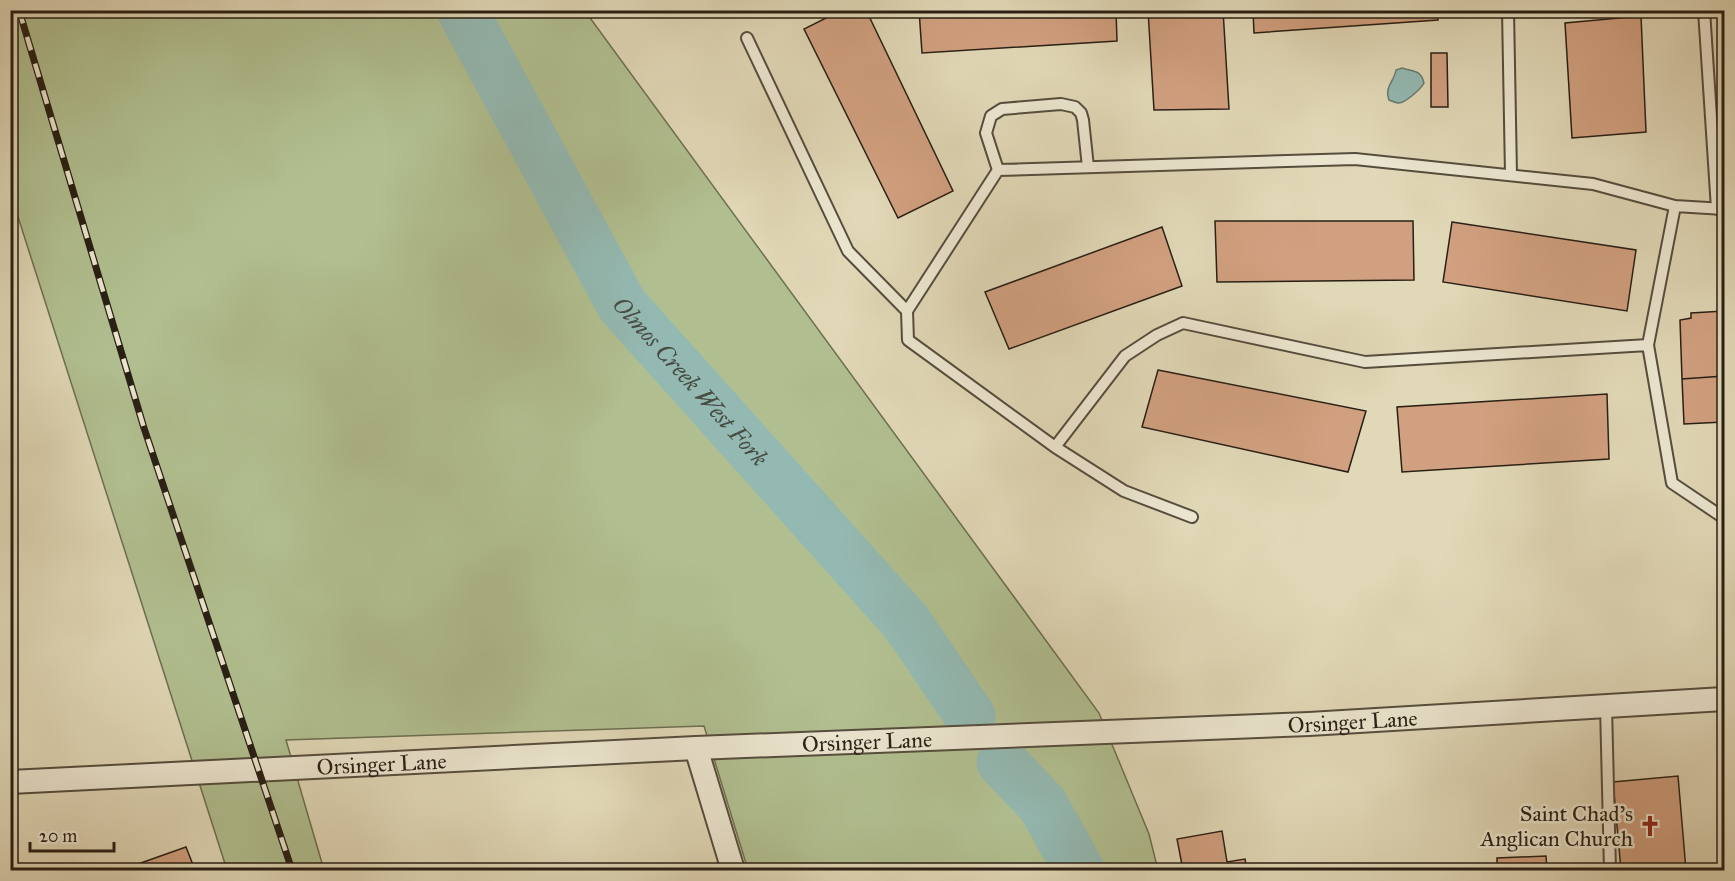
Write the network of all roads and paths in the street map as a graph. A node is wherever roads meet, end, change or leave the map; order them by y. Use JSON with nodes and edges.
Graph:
{"nodes":[{"id":1,"x":1508,"y":10,"type":"edge"},
{"id":2,"x":1704,"y":10,"type":"edge"},
{"id":3,"x":747,"y":38,"type":"dead end"},
{"id":4,"x":1088,"y":167,"type":"junction"},
{"id":5,"x":998,"y":170,"type":"junction"},
{"id":6,"x":1511,"y":175,"type":"junction"},
{"id":7,"x":1675,"y":206,"type":"junction"},
{"id":8,"x":1721,"y":209,"type":"edge"},
{"id":9,"x":907,"y":310,"type":"junction"},
{"id":10,"x":1648,"y":345,"type":"junction"},
{"id":11,"x":1055,"y":447,"type":"junction"},
{"id":12,"x":1192,"y":517,"type":"dead end"},
{"id":13,"x":1725,"y":518,"type":"edge"},
{"id":14,"x":1725,"y":699,"type":"edge"},
{"id":15,"x":1606,"y":706,"type":"junction"},
{"id":16,"x":696,"y":748,"type":"junction"},
{"id":17,"x":10,"y":782,"type":"edge"},
{"id":18,"x":733,"y":870,"type":"edge"},
{"id":19,"x":1610,"y":870,"type":"edge"}],
"edges":[{"from":1,"to":6,"type":"lane"},
{"from":2,"to":8,"type":"lane"},
{"from":3,"to":9,"type":"lane"},
{"from":4,"to":5,"type":"lane"},
{"from":4,"to":5,"type":"lane"},
{"from":4,"to":6,"type":"lane"},
{"from":5,"to":9,"type":"lane"},
{"from":6,"to":7,"type":"lane"},
{"from":7,"to":8,"type":"lane"},
{"from":7,"to":10,"type":"lane"},
{"from":9,"to":11,"type":"lane"},
{"from":10,"to":11,"type":"lane"},
{"from":10,"to":13,"type":"lane"},
{"from":11,"to":12,"type":"lane"},
{"from":14,"to":15,"type":"street","name":"Orsinger Lane"},
{"from":15,"to":16,"type":"street","name":"Orsinger Lane"},
{"from":15,"to":19,"type":"lane"},
{"from":16,"to":17,"type":"street","name":"Orsinger Lane"},
{"from":16,"to":18,"type":"street"}]}
